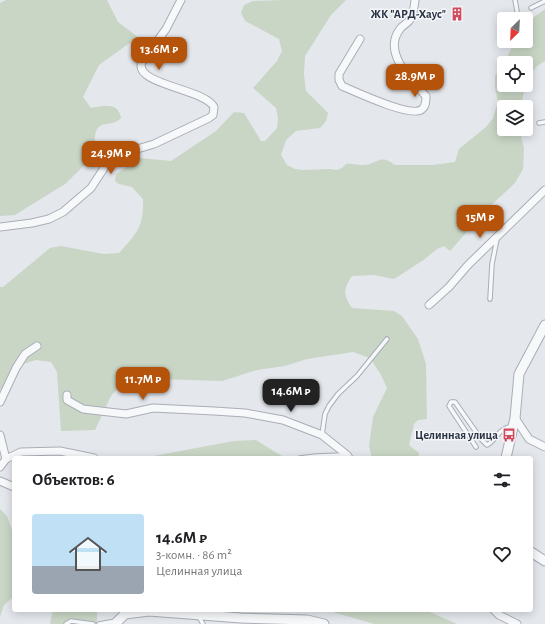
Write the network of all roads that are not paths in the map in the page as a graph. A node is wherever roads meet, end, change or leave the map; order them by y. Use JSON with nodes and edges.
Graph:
{"nodes":[{"id":1,"x":181,"y":0,"type":"edge"},
{"id":2,"x":416,"y":0,"type":"edge"},
{"id":3,"x":515,"y":0,"type":"edge"},
{"id":4,"x":545,"y":1,"type":"edge"},
{"id":5,"x":531,"y":8,"type":"dead end"},
{"id":6,"x":517,"y":11,"type":"dead end"},
{"id":7,"x":360,"y":39,"type":"dead end"},
{"id":8,"x":545,"y":122,"type":"edge"},
{"id":9,"x":539,"y":123,"type":"dead end"},
{"id":10,"x":545,"y":190,"type":"edge"},
{"id":11,"x":0,"y":227,"type":"edge"},
{"id":12,"x":497,"y":236,"type":"junction"},
{"id":13,"x":490,"y":299,"type":"dead end"},
{"id":14,"x":429,"y":305,"type":"dead end"},
{"id":15,"x":545,"y":325,"type":"edge"},
{"id":16,"x":387,"y":339,"type":"dead end"},
{"id":17,"x":37,"y":346,"type":"dead end"},
{"id":18,"x":66,"y":395,"type":"dead end"},
{"id":19,"x":0,"y":402,"type":"edge"},
{"id":20,"x":514,"y":422,"type":"junction"},
{"id":21,"x":0,"y":435,"type":"edge"},
{"id":22,"x":322,"y":435,"type":"junction"},
{"id":23,"x":476,"y":447,"type":"dead end"},
{"id":24,"x":545,"y":447,"type":"edge"},
{"id":25,"x":12,"y":456,"type":"edge"},
{"id":26,"x":12,"y":456,"type":"edge"},
{"id":27,"x":84,"y":456,"type":"edge"},
{"id":28,"x":316,"y":456,"type":"edge"},
{"id":29,"x":348,"y":456,"type":"edge"},
{"id":30,"x":506,"y":456,"type":"edge"},
{"id":31,"x":6,"y":459,"type":"junction"},
{"id":32,"x":0,"y":467,"type":"edge"},
{"id":33,"x":0,"y":481,"type":"edge"},
{"id":34,"x":12,"y":486,"type":"edge"},
{"id":35,"x":533,"y":553,"type":"edge"},
{"id":36,"x":545,"y":561,"type":"edge"},
{"id":37,"x":123,"y":612,"type":"edge"},
{"id":38,"x":161,"y":612,"type":"edge"},
{"id":39,"x":496,"y":612,"type":"edge"},
{"id":40,"x":197,"y":615,"type":"junction"},
{"id":41,"x":116,"y":622,"type":"edge"},
{"id":42,"x":66,"y":624,"type":"edge"},
{"id":43,"x":93,"y":624,"type":"edge"},
{"id":44,"x":99,"y":624,"type":"edge"},
{"id":45,"x":203,"y":624,"type":"edge"},
{"id":46,"x":324,"y":624,"type":"edge"},
{"id":47,"x":517,"y":624,"type":"edge"}],
"edges":[{"from":1,"to":11,"type":"street"},
{"from":2,"to":7,"type":"street"},
{"from":3,"to":6,"type":"lane"},
{"from":4,"to":5,"type":"lane"},
{"from":8,"to":9,"type":"lane"},
{"from":10,"to":12,"type":"street"},
{"from":12,"to":13,"type":"lane"},
{"from":12,"to":14,"type":"street"},
{"from":15,"to":20,"type":"street"},
{"from":16,"to":22,"type":"lane"},
{"from":17,"to":19,"type":"street"},
{"from":18,"to":22,"type":"street"},
{"from":20,"to":23,"type":"lane"},
{"from":20,"to":24,"type":"street"},
{"from":20,"to":30,"type":"street"},
{"from":21,"to":31,"type":"street"},
{"from":22,"to":29,"type":"street"},
{"from":25,"to":27,"type":"street"},
{"from":26,"to":31,"type":"street"},
{"from":28,"to":29,"type":"lane"},
{"from":31,"to":32,"type":"street"},
{"from":33,"to":34,"type":"street"},
{"from":35,"to":36,"type":"street"},
{"from":37,"to":41,"type":"street"},
{"from":38,"to":40,"type":"street"},
{"from":39,"to":47,"type":"street"},
{"from":40,"to":45,"type":"lane"},
{"from":40,"to":46,"type":"street"},
{"from":41,"to":44,"type":"lane"},
{"from":42,"to":43,"type":"lane"}]}
